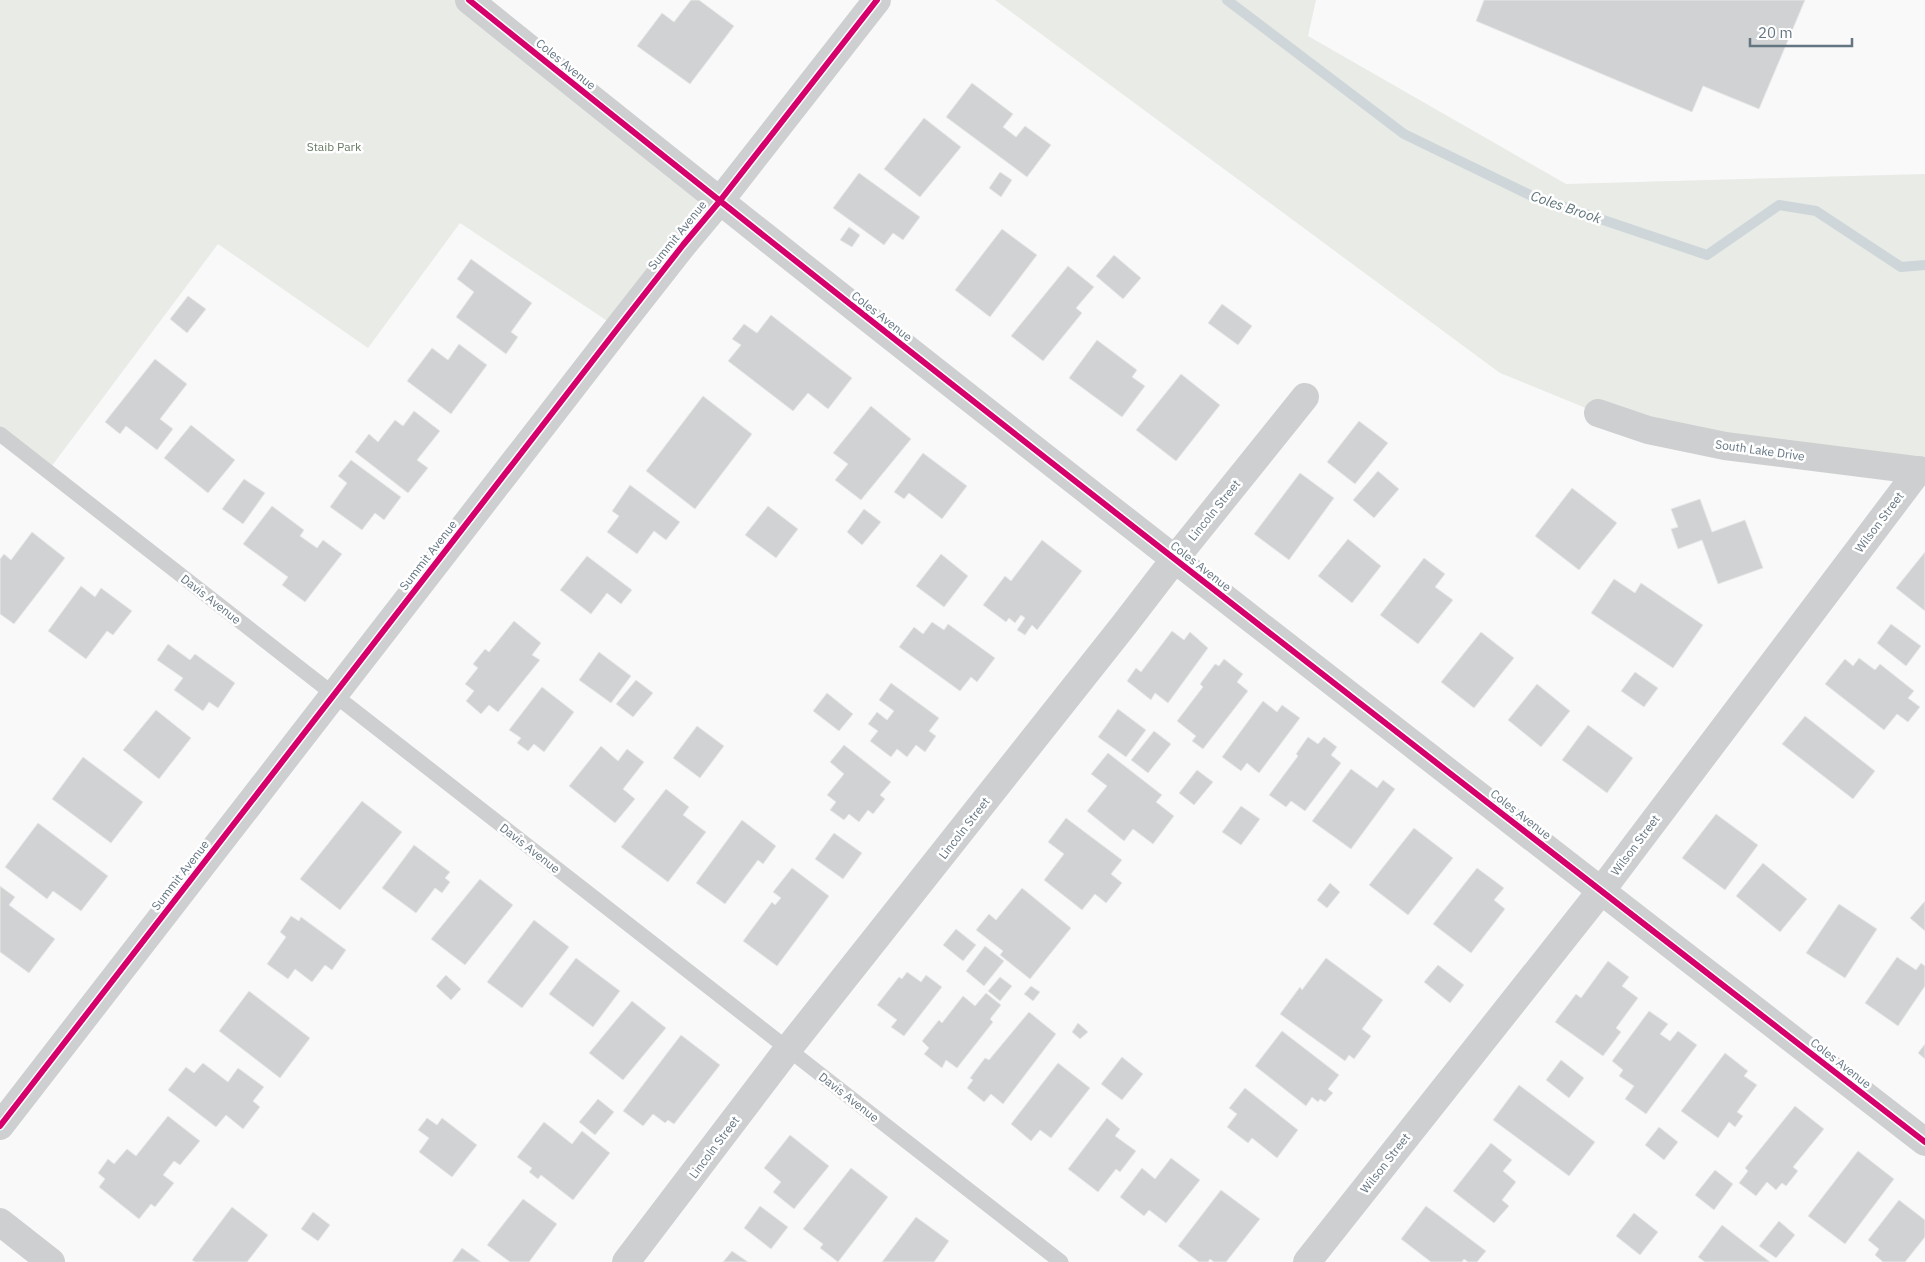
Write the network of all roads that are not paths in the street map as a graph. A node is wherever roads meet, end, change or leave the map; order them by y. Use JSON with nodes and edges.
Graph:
{"nodes":[{"id":1,"x":469,"y":0,"type":"edge"},
{"id":2,"x":877,"y":0,"type":"edge"},
{"id":3,"x":719,"y":202,"type":"junction"},
{"id":4,"x":1305,"y":397,"type":"dead end"},
{"id":5,"x":1598,"y":413,"type":"dead end"},
{"id":6,"x":0,"y":434,"type":"edge"},
{"id":7,"x":1922,"y":470,"type":"edge"},
{"id":8,"x":1174,"y":560,"type":"junction"},
{"id":9,"x":334,"y":694,"type":"junction"},
{"id":10,"x":1601,"y":890,"type":"junction"},
{"id":11,"x":788,"y":1049,"type":"junction"},
{"id":12,"x":0,"y":1126,"type":"edge"},
{"id":13,"x":1925,"y":1142,"type":"edge"},
{"id":14,"x":0,"y":1222,"type":"edge"},
{"id":15,"x":51,"y":1262,"type":"edge"},
{"id":16,"x":626,"y":1262,"type":"edge"},
{"id":17,"x":1060,"y":1262,"type":"edge"},
{"id":18,"x":1307,"y":1262,"type":"edge"}],
"edges":[{"from":1,"to":3,"type":"street","name":"Coles Avenue"},
{"from":2,"to":3,"type":"street","name":"Summit Avenue"},
{"from":3,"to":8,"type":"street","name":"Coles Avenue"},
{"from":3,"to":9,"type":"street","name":"Summit Avenue"},
{"from":4,"to":8,"type":"street","name":"Lincoln Street"},
{"from":5,"to":7,"type":"street","name":"South Lake Drive"},
{"from":6,"to":9,"type":"lane","name":"Davis Avenue"},
{"from":7,"to":10,"type":"street","name":"Wilson Street"},
{"from":8,"to":10,"type":"street","name":"Coles Avenue"},
{"from":8,"to":11,"type":"street","name":"Lincoln Street"},
{"from":9,"to":11,"type":"lane","name":"Davis Avenue"},
{"from":9,"to":12,"type":"street","name":"Summit Avenue"},
{"from":10,"to":13,"type":"street","name":"Coles Avenue"},
{"from":10,"to":18,"type":"street","name":"Wilson Street"},
{"from":11,"to":16,"type":"street","name":"Lincoln Street"},
{"from":11,"to":17,"type":"lane","name":"Davis Avenue"},
{"from":14,"to":15,"type":"street"}]}
